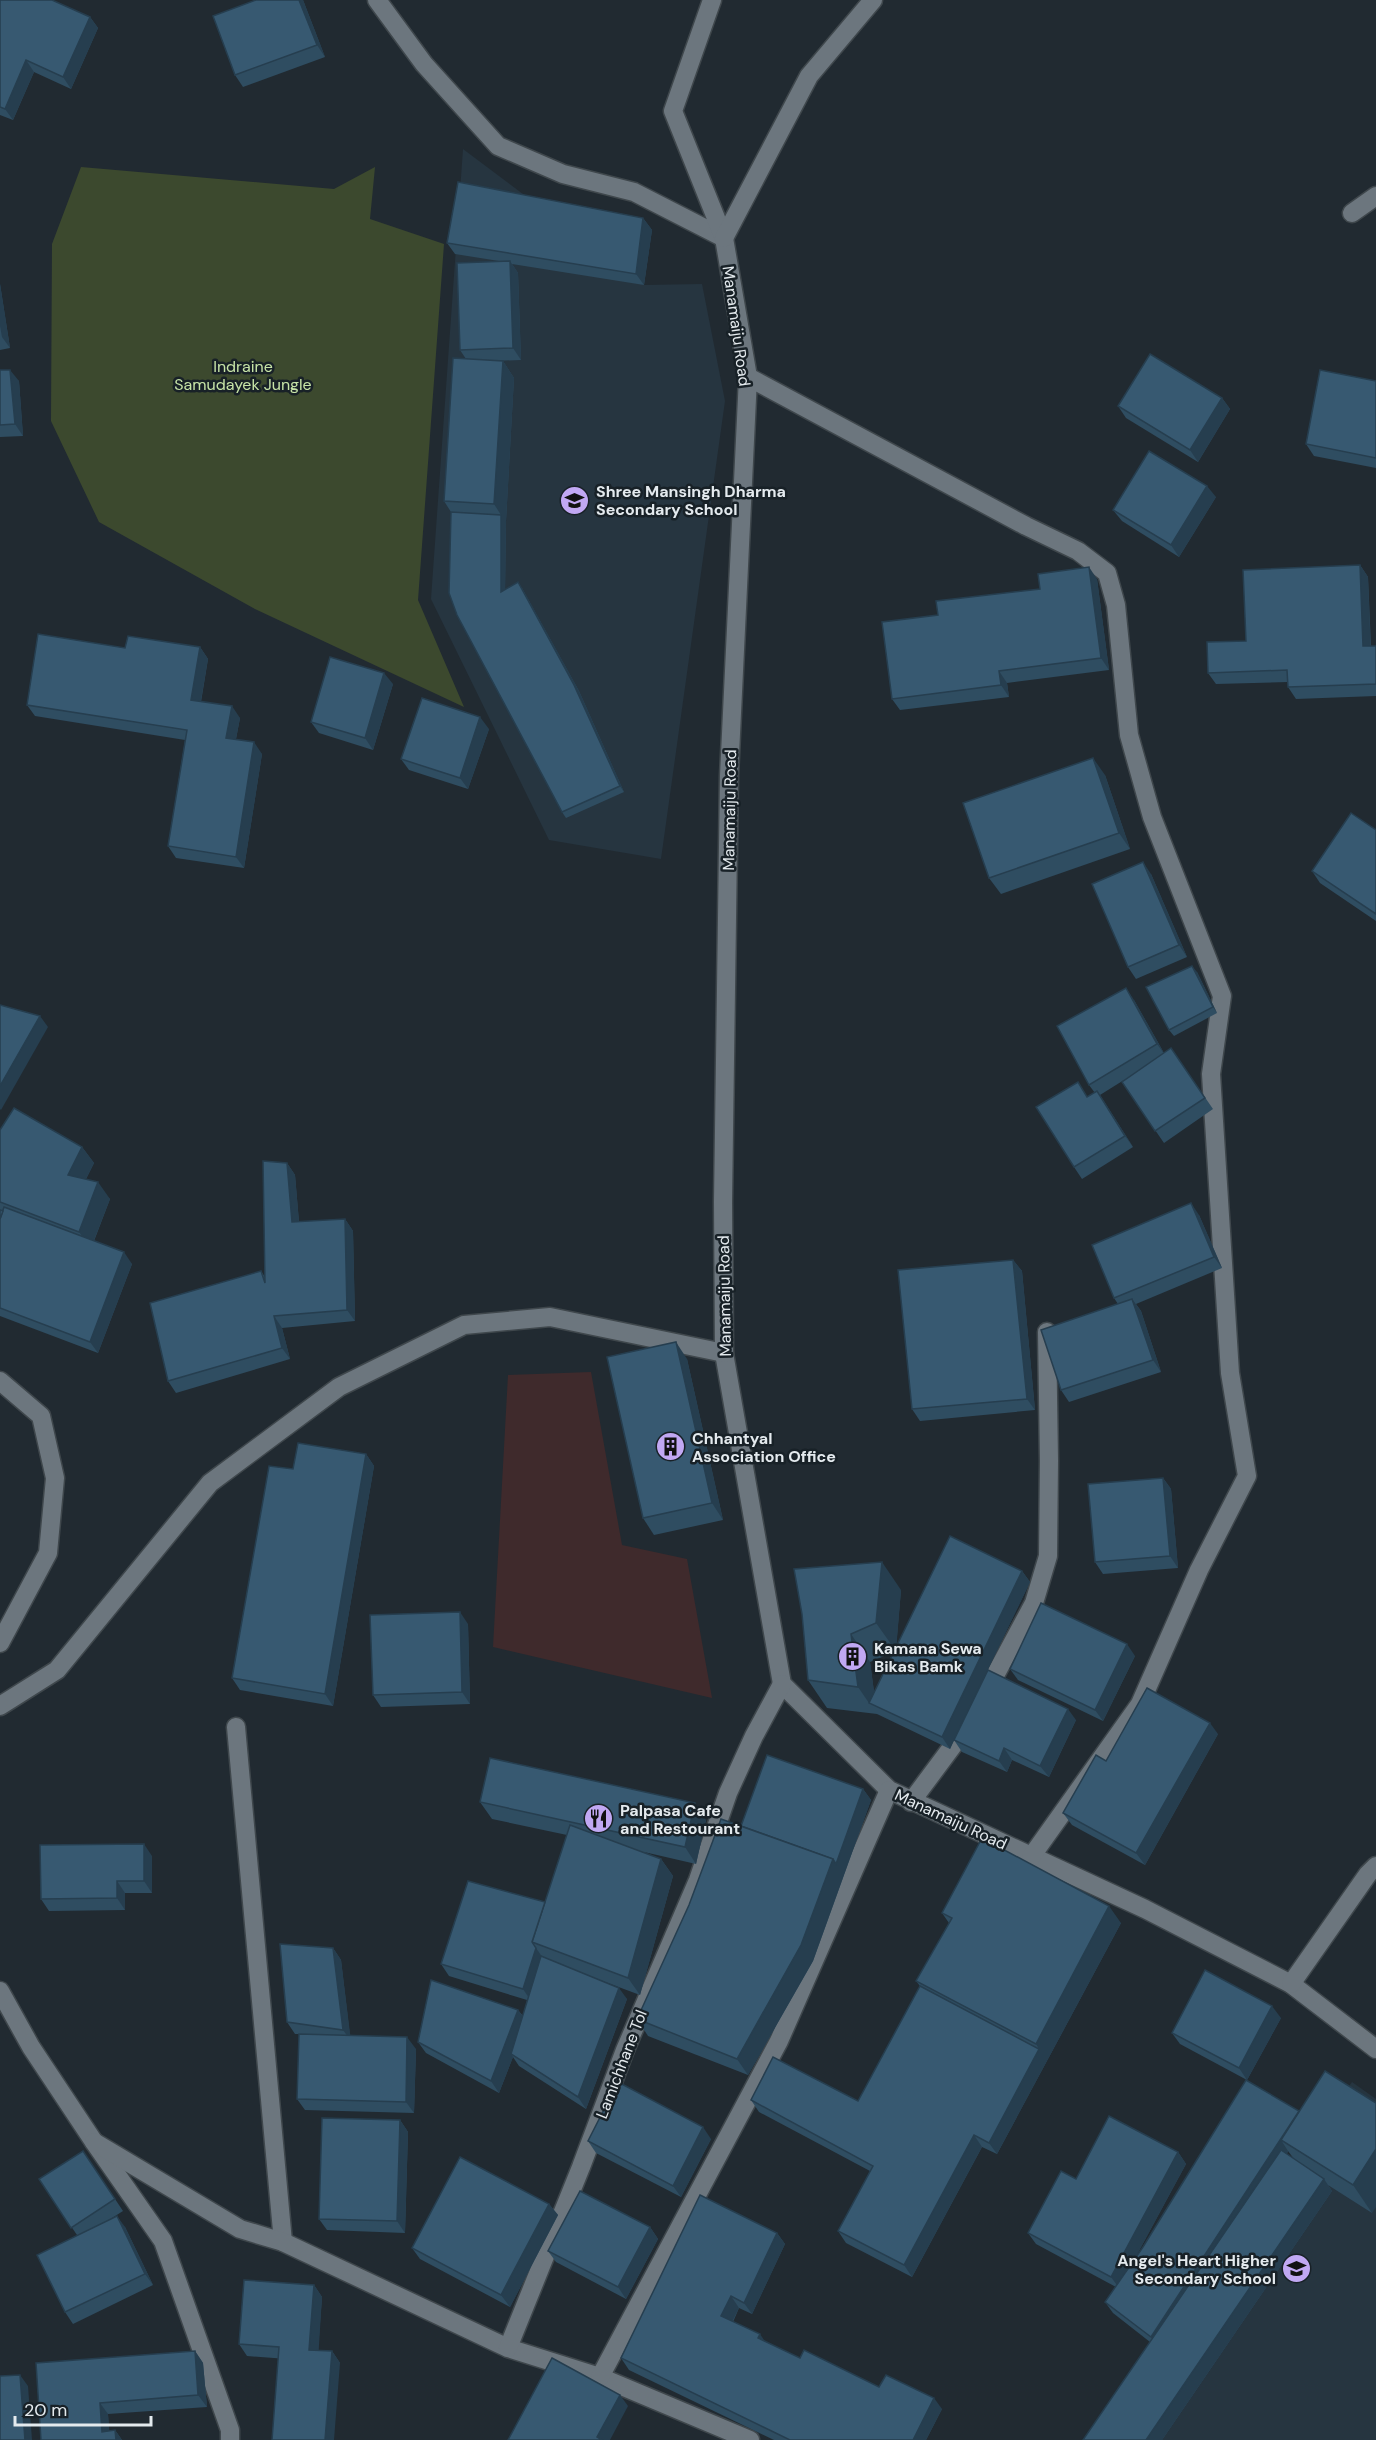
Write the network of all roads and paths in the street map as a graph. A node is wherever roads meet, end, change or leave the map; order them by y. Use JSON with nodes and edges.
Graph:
{"nodes":[{"id":1,"x":377,"y":0,"type":"edge"},
{"id":2,"x":712,"y":0,"type":"edge"},
{"id":3,"x":873,"y":0,"type":"edge"},
{"id":4,"x":1376,"y":196,"type":"edge"},
{"id":5,"x":1352,"y":213,"type":"dead end"},
{"id":6,"x":724,"y":238,"type":"junction"},
{"id":7,"x":748,"y":377,"type":"junction"},
{"id":8,"x":1047,"y":1332,"type":"edge"},
{"id":9,"x":724,"y":1353,"type":"junction"},
{"id":10,"x":0,"y":1381,"type":"edge"},
{"id":11,"x":0,"y":1643,"type":"edge"},
{"id":12,"x":782,"y":1684,"type":"junction"},
{"id":13,"x":0,"y":1706,"type":"edge"},
{"id":14,"x":236,"y":1727,"type":"dead end"},
{"id":15,"x":889,"y":1790,"type":"junction"},
{"id":16,"x":911,"y":1802,"type":"junction"},
{"id":17,"x":1031,"y":1857,"type":"junction"},
{"id":18,"x":1376,"y":1866,"type":"edge"},
{"id":19,"x":1291,"y":1984,"type":"junction"},
{"id":20,"x":0,"y":1992,"type":"edge"},
{"id":21,"x":1376,"y":2049,"type":"edge"},
{"id":22,"x":94,"y":2142,"type":"junction"},
{"id":23,"x":283,"y":2242,"type":"junction"},
{"id":24,"x":508,"y":2348,"type":"junction"},
{"id":25,"x":600,"y":2377,"type":"junction"},
{"id":26,"x":739,"y":2438,"type":"edge"},
{"id":27,"x":230,"y":2440,"type":"edge"}],
"edges":[{"from":1,"to":6,"type":"street"},
{"from":2,"to":6,"type":"street","name":"Manamaiju Road"},
{"from":3,"to":6,"type":"street"},
{"from":4,"to":5,"type":"street"},
{"from":6,"to":7,"type":"street","name":"Manamaiju Road"},
{"from":7,"to":9,"type":"street","name":"Manamaiju Road"},
{"from":7,"to":17,"type":"street"},
{"from":8,"to":16,"type":"street"},
{"from":9,"to":12,"type":"street","name":"Manamaiju Road"},
{"from":9,"to":13,"type":"street"},
{"from":10,"to":11,"type":"street"},
{"from":12,"to":15,"type":"street","name":"Manamaiju Road"},
{"from":12,"to":24,"type":"street","name":"Lamichhane Tol"},
{"from":14,"to":23,"type":"street"},
{"from":15,"to":16,"type":"street","name":"Manamaiju Road"},
{"from":15,"to":25,"type":"street"},
{"from":16,"to":17,"type":"street","name":"Manamaiju Road"},
{"from":17,"to":19,"type":"street","name":"Manamaiju Road"},
{"from":18,"to":19,"type":"street"},
{"from":19,"to":21,"type":"street","name":"Manamaiju Road"},
{"from":20,"to":22,"type":"street"},
{"from":22,"to":23,"type":"street"},
{"from":22,"to":27,"type":"street"},
{"from":23,"to":24,"type":"street"},
{"from":24,"to":25,"type":"street"},
{"from":25,"to":26,"type":"street"}]}
